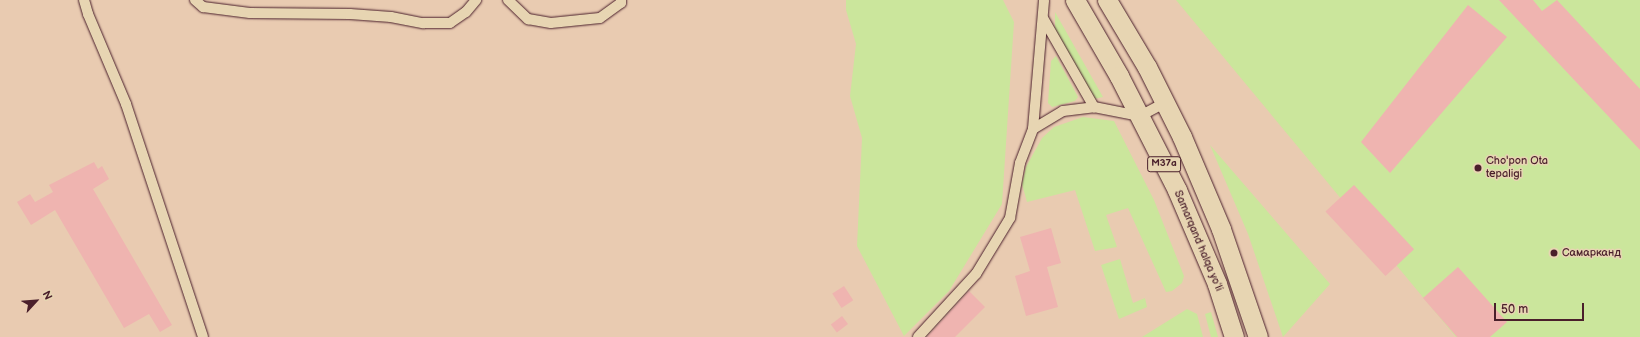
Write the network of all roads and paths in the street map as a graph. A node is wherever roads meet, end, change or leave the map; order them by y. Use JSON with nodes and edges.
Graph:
{"nodes":[{"id":1,"x":84,"y":0,"type":"edge"},
{"id":2,"x":195,"y":0,"type":"edge"},
{"id":3,"x":476,"y":0,"type":"edge"},
{"id":4,"x":508,"y":0,"type":"edge"},
{"id":5,"x":621,"y":0,"type":"edge"},
{"id":6,"x":1044,"y":0,"type":"edge"},
{"id":7,"x":1075,"y":0,"type":"edge"},
{"id":8,"x":1107,"y":0,"type":"edge"},
{"id":9,"x":1042,"y":18,"type":"junction"},
{"id":10,"x":1166,"y":102,"type":"junction"},
{"id":11,"x":1094,"y":107,"type":"junction"},
{"id":12,"x":1140,"y":116,"type":"junction"},
{"id":13,"x":1033,"y":129,"type":"junction"},
{"id":14,"x":203,"y":337,"type":"edge"},
{"id":15,"x":918,"y":337,"type":"edge"},
{"id":16,"x":1234,"y":337,"type":"edge"},
{"id":17,"x":1258,"y":337,"type":"edge"}],
"edges":[{"from":1,"to":14,"type":"street"},
{"from":2,"to":3,"type":"street"},
{"from":4,"to":5,"type":"street"},
{"from":6,"to":9,"type":"street"},
{"from":7,"to":12,"type":"highway","name":"Samarqand halqa yoʻli","number":"M37a"},
{"from":8,"to":10,"type":"highway","number":"M37a"},
{"from":9,"to":11,"type":"street"},
{"from":9,"to":13,"type":"street"},
{"from":10,"to":12,"type":"street"},
{"from":10,"to":17,"type":"highway","number":"M37a"},
{"from":11,"to":12,"type":"street"},
{"from":11,"to":13,"type":"street"},
{"from":12,"to":16,"type":"highway","name":"Samarqand halqa yoʻli","number":"M37a"},
{"from":13,"to":15,"type":"street"}]}
